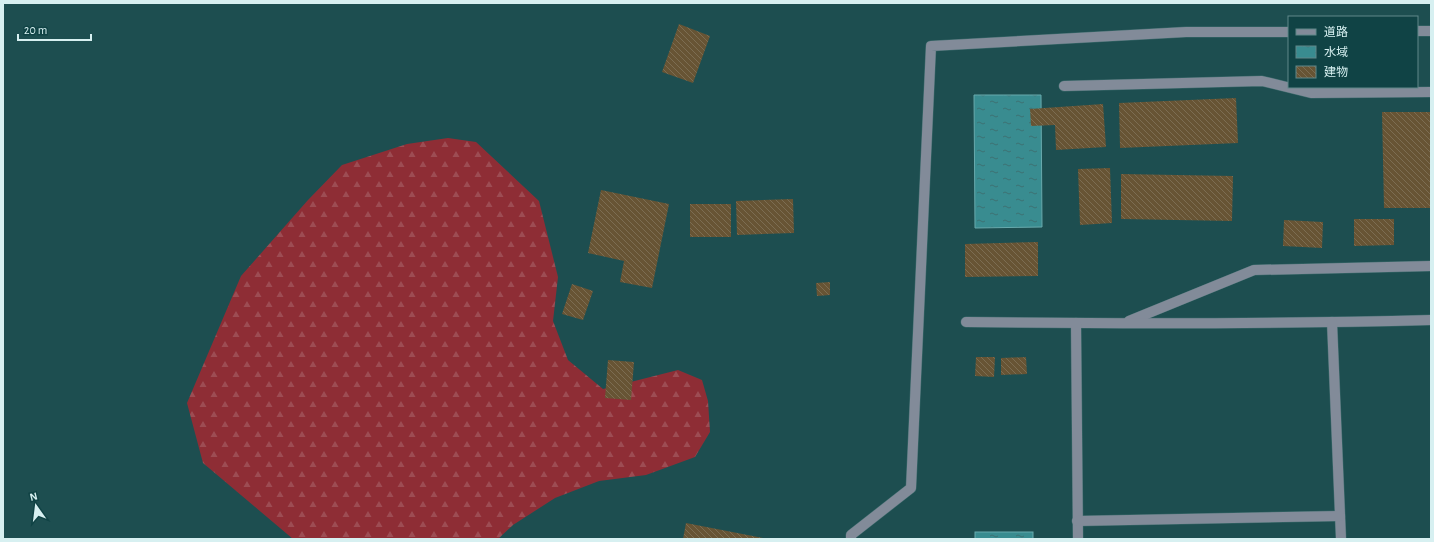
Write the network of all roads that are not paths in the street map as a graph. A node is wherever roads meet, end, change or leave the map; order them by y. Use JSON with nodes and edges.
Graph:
{"nodes":[{"id":1,"x":1418,"y":31,"type":"edge"},
{"id":2,"x":1431,"y":31,"type":"edge"},
{"id":3,"x":1288,"y":32,"type":"edge"},
{"id":4,"x":1064,"y":86,"type":"dead end"},
{"id":5,"x":1288,"y":87,"type":"edge"},
{"id":6,"x":1291,"y":88,"type":"edge"},
{"id":7,"x":1431,"y":92,"type":"edge"},
{"id":8,"x":1431,"y":266,"type":"edge"},
{"id":9,"x":1431,"y":320,"type":"edge"},
{"id":10,"x":966,"y":322,"type":"dead end"},
{"id":11,"x":1332,"y":322,"type":"junction"},
{"id":12,"x":1076,"y":323,"type":"junction"},
{"id":13,"x":1124,"y":323,"type":"junction"},
{"id":14,"x":1340,"y":516,"type":"junction"},
{"id":15,"x":1077,"y":522,"type":"junction"},
{"id":16,"x":851,"y":539,"type":"edge"},
{"id":17,"x":1078,"y":539,"type":"edge"},
{"id":18,"x":1341,"y":539,"type":"edge"}],
"edges":[{"from":1,"to":2,"type":"street"},
{"from":3,"to":16,"type":"street"},
{"from":4,"to":5,"type":"street"},
{"from":6,"to":7,"type":"street"},
{"from":8,"to":13,"type":"street"},
{"from":9,"to":11,"type":"street"},
{"from":10,"to":12,"type":"street"},
{"from":11,"to":13,"type":"street"},
{"from":11,"to":14,"type":"street"},
{"from":12,"to":13,"type":"street"},
{"from":12,"to":15,"type":"street"},
{"from":14,"to":15,"type":"street"},
{"from":14,"to":18,"type":"street"},
{"from":15,"to":17,"type":"street"}]}
